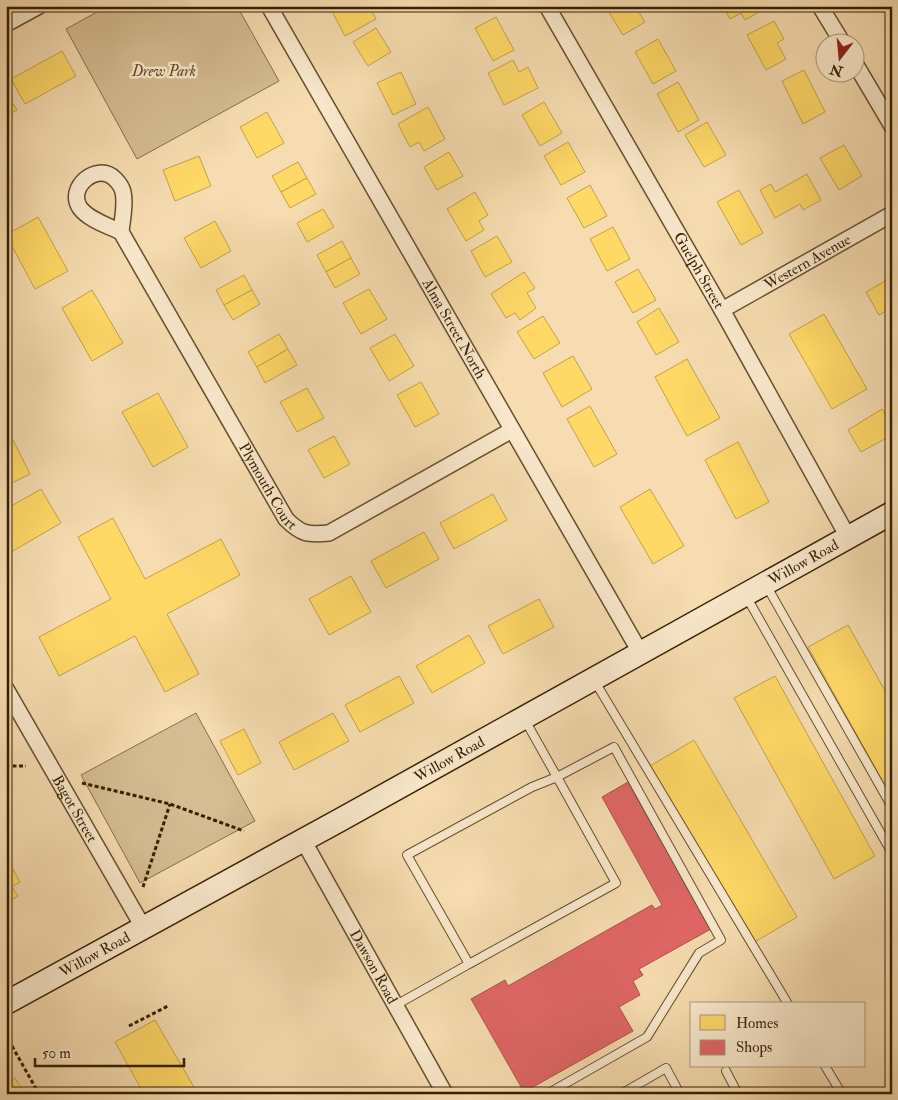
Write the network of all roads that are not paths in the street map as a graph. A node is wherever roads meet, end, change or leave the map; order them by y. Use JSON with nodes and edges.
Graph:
{"nodes":[{"id":1,"x":39,"y":6,"type":"edge"},
{"id":2,"x":269,"y":6,"type":"edge"},
{"id":3,"x":547,"y":6,"type":"edge"},
{"id":4,"x":820,"y":6,"type":"edge"},
{"id":5,"x":6,"y":24,"type":"edge"},
{"id":6,"x":836,"y":32,"type":"edge"},
{"id":7,"x":866,"y":82,"type":"edge"},
{"id":8,"x":892,"y":126,"type":"edge"},
{"id":9,"x":892,"y":214,"type":"edge"},
{"id":10,"x":121,"y":232,"type":"dead end"},
{"id":11,"x":722,"y":310,"type":"junction"},
{"id":12,"x":512,"y":430,"type":"junction"},
{"id":13,"x":892,"y":513,"type":"edge"},
{"id":14,"x":848,"y":537,"type":"junction"},
{"id":15,"x":765,"y":583,"type":"junction"},
{"id":16,"x":745,"y":594,"type":"junction"},
{"id":17,"x":640,"y":652,"type":"junction"},
{"id":18,"x":593,"y":678,"type":"junction"},
{"id":19,"x":6,"y":689,"type":"edge"},
{"id":20,"x":524,"y":717,"type":"junction"},
{"id":21,"x":557,"y":777,"type":"junction"},
{"id":22,"x":892,"y":807,"type":"edge"},
{"id":23,"x":303,"y":840,"type":"junction"},
{"id":24,"x":892,"y":853,"type":"edge"},
{"id":25,"x":143,"y":927,"type":"junction"},
{"id":26,"x":469,"y":964,"type":"junction"},
{"id":27,"x":787,"y":1002,"type":"edge"},
{"id":28,"x":6,"y":1003,"type":"edge"},
{"id":29,"x":396,"y":1005,"type":"junction"},
{"id":30,"x":827,"y":1068,"type":"edge"},
{"id":31,"x":726,"y":1071,"type":"dead end"},
{"id":32,"x":445,"y":1094,"type":"edge"},
{"id":33,"x":547,"y":1094,"type":"edge"},
{"id":34,"x":621,"y":1094,"type":"edge"},
{"id":35,"x":680,"y":1094,"type":"edge"},
{"id":36,"x":738,"y":1094,"type":"edge"},
{"id":37,"x":842,"y":1094,"type":"edge"}],
"edges":[{"from":1,"to":5,"type":"street"},
{"from":2,"to":12,"type":"street","name":"Alma Street North"},
{"from":3,"to":11,"type":"street","name":"Guelph Street"},
{"from":4,"to":6,"type":"street"},
{"from":7,"to":8,"type":"street"},
{"from":9,"to":11,"type":"street","name":"Western Avenue"},
{"from":10,"to":12,"type":"street","name":"Plymouth Court"},
{"from":11,"to":14,"type":"street","name":"Guelph Street"},
{"from":12,"to":17,"type":"street","name":"Alma Street North"},
{"from":13,"to":14,"type":"main road","name":"Willow Road"},
{"from":14,"to":15,"type":"main road","name":"Willow Road"},
{"from":15,"to":16,"type":"main road","name":"Willow Road"},
{"from":15,"to":22,"type":"lane"},
{"from":16,"to":17,"type":"main road","name":"Willow Road"},
{"from":16,"to":24,"type":"lane"},
{"from":17,"to":18,"type":"main road","name":"Willow Road"},
{"from":18,"to":20,"type":"main road","name":"Willow Road"},
{"from":18,"to":27,"type":"lane"},
{"from":19,"to":25,"type":"street","name":"Bagot Street"},
{"from":20,"to":21,"type":"lane"},
{"from":20,"to":23,"type":"main road","name":"Willow Road"},
{"from":21,"to":26,"type":"lane"},
{"from":21,"to":26,"type":"lane"},
{"from":21,"to":33,"type":"lane"},
{"from":23,"to":25,"type":"main road","name":"Willow Road"},
{"from":23,"to":29,"type":"street","name":"Dawson Road"},
{"from":25,"to":28,"type":"main road","name":"Willow Road"},
{"from":26,"to":29,"type":"lane"},
{"from":29,"to":32,"type":"street","name":"Dawson Road"},
{"from":30,"to":37,"type":"lane"},
{"from":31,"to":36,"type":"lane"},
{"from":34,"to":35,"type":"lane"}]}
